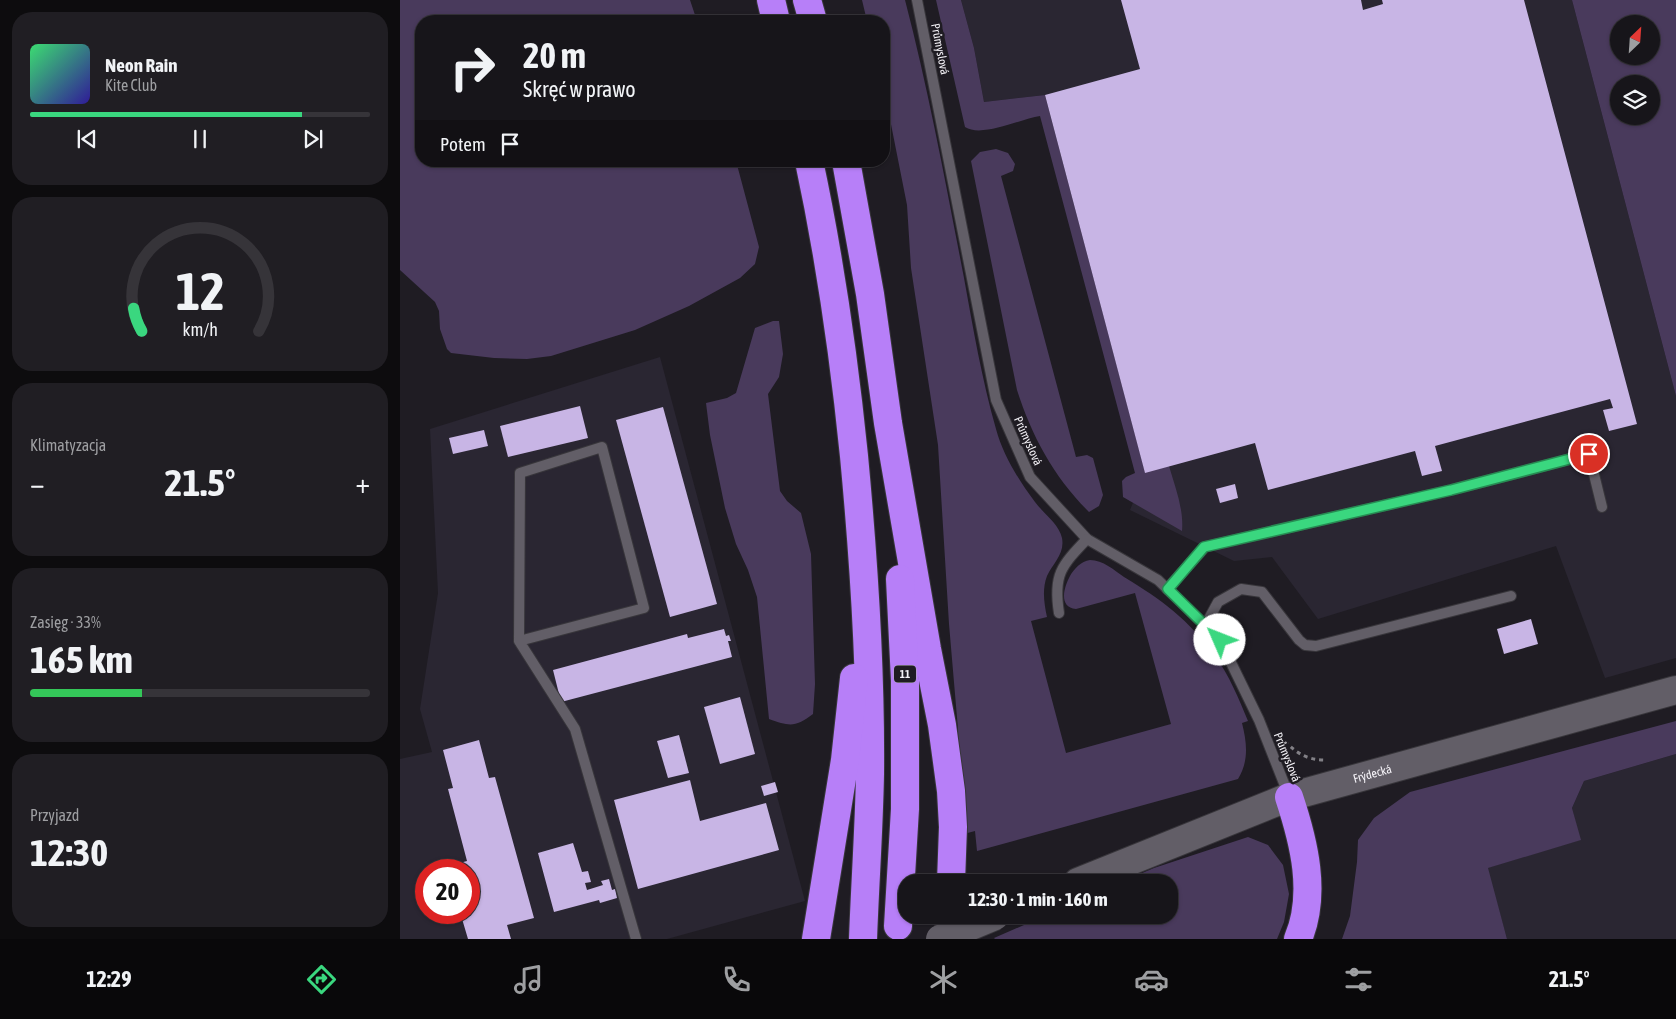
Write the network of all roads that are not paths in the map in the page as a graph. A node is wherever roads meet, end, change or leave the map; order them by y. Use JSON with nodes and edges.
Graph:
{"nodes":[{"id":1,"x":771,"y":0,"type":"edge"},
{"id":2,"x":808,"y":0,"type":"edge"},
{"id":3,"x":917,"y":0,"type":"edge"},
{"id":4,"x":775,"y":15,"type":"edge"},
{"id":5,"x":812,"y":15,"type":"edge"},
{"id":6,"x":810,"y":167,"type":"edge"},
{"id":7,"x":847,"y":167,"type":"edge"},
{"id":8,"x":888,"y":423,"type":"junction"},
{"id":9,"x":1602,"y":507,"type":"dead end"},
{"id":10,"x":1087,"y":539,"type":"junction"},
{"id":11,"x":862,"y":544,"type":"junction"},
{"id":12,"x":1168,"y":589,"type":"junction"},
{"id":13,"x":1511,"y":596,"type":"dead end"},
{"id":14,"x":1059,"y":613,"type":"dead end"},
{"id":15,"x":1205,"y":626,"type":"junction"},
{"id":16,"x":519,"y":641,"type":"junction"},
{"id":17,"x":1676,"y":690,"type":"edge"},
{"id":18,"x":1290,"y":797,"type":"junction"},
{"id":19,"x":950,"y":874,"type":"edge"},
{"id":20,"x":1098,"y":874,"type":"edge"},
{"id":21,"x":975,"y":924,"type":"edge"},
{"id":22,"x":898,"y":926,"type":"dead end"},
{"id":23,"x":636,"y":939,"type":"edge"},
{"id":24,"x":816,"y":939,"type":"edge"},
{"id":25,"x":863,"y":939,"type":"edge"},
{"id":26,"x":940,"y":939,"type":"edge"},
{"id":27,"x":1298,"y":939,"type":"edge"}],
"edges":[{"from":1,"to":4,"type":"highway"},
{"from":2,"to":5,"type":"highway"},
{"from":3,"to":10,"type":"lane","name":"Průmyslová"},
{"from":6,"to":11,"type":"highway"},
{"from":7,"to":8,"type":"highway","number":"11"},
{"from":8,"to":19,"type":"highway"},
{"from":8,"to":22,"type":"highway","number":"11"},
{"from":9,"to":12,"type":"lane"},
{"from":10,"to":12,"type":"lane","name":"Průmyslová"},
{"from":10,"to":14,"type":"lane"},
{"from":11,"to":24,"type":"highway"},
{"from":11,"to":25,"type":"highway"},
{"from":12,"to":15,"type":"lane","name":"Průmyslová"},
{"from":13,"to":15,"type":"lane"},
{"from":15,"to":18,"type":"lane","name":"Průmyslová"},
{"from":16,"to":16,"type":"lane"},
{"from":16,"to":23,"type":"lane"},
{"from":17,"to":18,"type":"main road","name":"Frýdecká"},
{"from":18,"to":20,"type":"main road","name":"Frýdecká"},
{"from":18,"to":27,"type":"highway"},
{"from":21,"to":26,"type":"main road","bridge":true}]}
